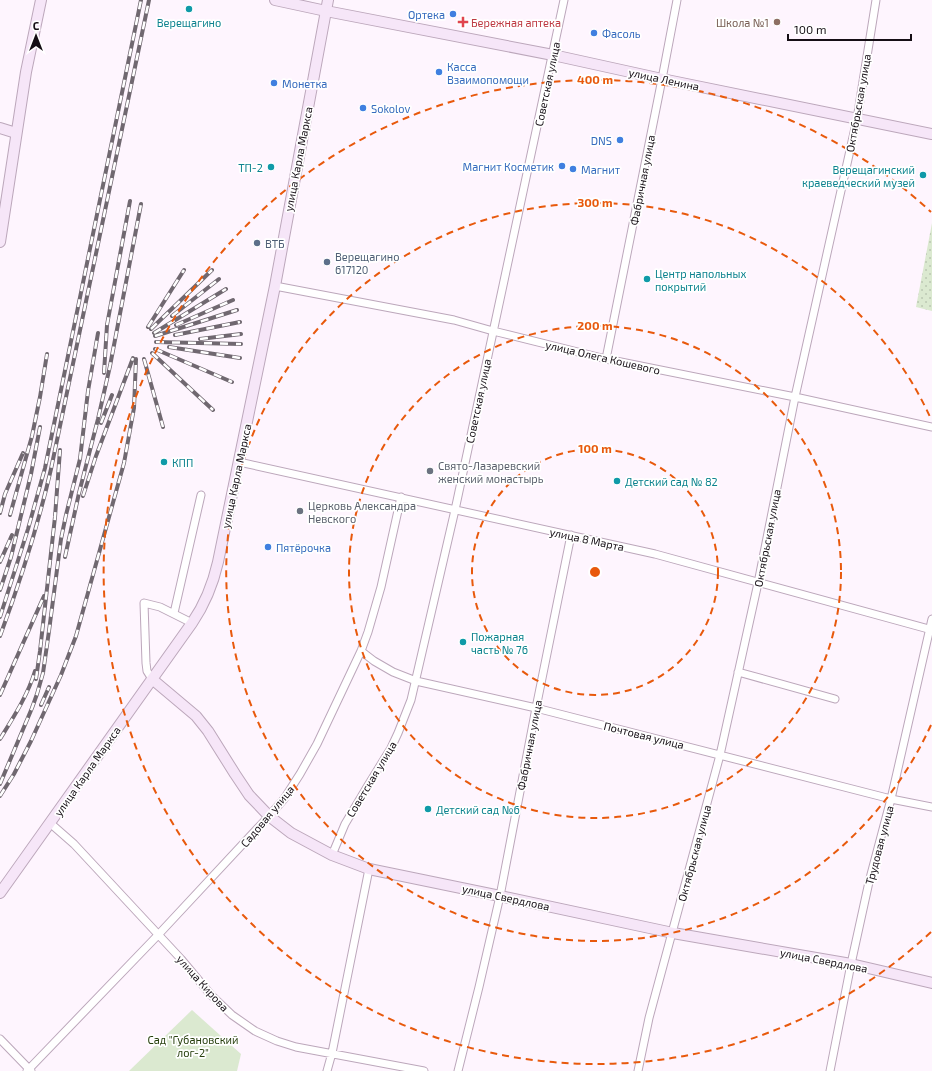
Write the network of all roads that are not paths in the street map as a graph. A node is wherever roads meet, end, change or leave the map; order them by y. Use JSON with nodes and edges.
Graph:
{"nodes":[{"id":1,"x":41,"y":0,"type":"edge"},
{"id":2,"x":275,"y":0,"type":"edge"},
{"id":3,"x":328,"y":0,"type":"edge"},
{"id":4,"x":564,"y":0,"type":"edge"},
{"id":5,"x":677,"y":0,"type":"edge"},
{"id":6,"x":876,"y":0,"type":"edge"},
{"id":7,"x":326,"y":11,"type":"junction"},
{"id":8,"x":553,"y":55,"type":"junction"},
{"id":9,"x":662,"y":79,"type":"junction"},
{"id":10,"x":857,"y":118,"type":"junction"},
{"id":11,"x":0,"y":128,"type":"edge"},
{"id":12,"x":16,"y":133,"type":"junction"},
{"id":13,"x":932,"y":134,"type":"edge"},
{"id":14,"x":0,"y":242,"type":"edge"},
{"id":15,"x":275,"y":286,"type":"junction"},
{"id":16,"x":493,"y":331,"type":"junction"},
{"id":17,"x":606,"y":359,"type":"junction"},
{"id":18,"x":795,"y":397,"type":"junction"},
{"id":19,"x":932,"y":426,"type":"edge"},
{"id":20,"x":239,"y":462,"type":"junction"},
{"id":21,"x":201,"y":495,"type":"dead end"},
{"id":22,"x":401,"y":497,"type":"junction"},
{"id":23,"x":455,"y":510,"type":"junction"},
{"id":24,"x":571,"y":535,"type":"junction"},
{"id":25,"x":758,"y":583,"type":"junction"},
{"id":26,"x":174,"y":613,"type":"junction"},
{"id":27,"x":932,"y":619,"type":"edge"},
{"id":28,"x":192,"y":623,"type":"junction"},
{"id":29,"x":931,"y":630,"type":"edge"},
{"id":30,"x":361,"y":651,"type":"junction"},
{"id":31,"x":738,"y":672,"type":"junction"},
{"id":32,"x":152,"y":679,"type":"junction"},
{"id":33,"x":416,"y":682,"type":"junction"},
{"id":34,"x":835,"y":699,"type":"dead end"},
{"id":35,"x":536,"y":708,"type":"junction"},
{"id":36,"x":720,"y":755,"type":"junction"},
{"id":37,"x":891,"y":799,"type":"junction"},
{"id":38,"x":932,"y":807,"type":"edge"},
{"id":39,"x":269,"y":816,"type":"junction"},
{"id":40,"x":50,"y":823,"type":"junction"},
{"id":41,"x":332,"y":855,"type":"junction"},
{"id":42,"x":369,"y":870,"type":"junction"},
{"id":43,"x":0,"y":893,"type":"edge"},
{"id":44,"x":500,"y":896,"type":"junction"},
{"id":45,"x":673,"y":933,"type":"junction"},
{"id":46,"x":158,"y":935,"type":"junction"},
{"id":47,"x":851,"y":964,"type":"junction"},
{"id":48,"x":932,"y":983,"type":"edge"},
{"id":49,"x":0,"y":1039,"type":"edge"},
{"id":50,"x":332,"y":1054,"type":"junction"},
{"id":51,"x":29,"y":1070,"type":"edge"},
{"id":52,"x":327,"y":1071,"type":"edge"},
{"id":53,"x":424,"y":1071,"type":"edge"},
{"id":54,"x":458,"y":1071,"type":"edge"},
{"id":55,"x":638,"y":1071,"type":"edge"},
{"id":56,"x":830,"y":1071,"type":"edge"}],
"edges":[{"from":1,"to":12,"type":"street"},
{"from":2,"to":7,"type":"street","name":"улица Ленина"},
{"from":3,"to":7,"type":"street","name":"улица Карла Маркса"},
{"from":4,"to":8,"type":"street","name":"Советская улица"},
{"from":5,"to":9,"type":"street","name":"Фабричная улица"},
{"from":6,"to":10,"type":"street","name":"Октябрьская улица"},
{"from":7,"to":8,"type":"street","name":"улица Ленина"},
{"from":7,"to":15,"type":"street","name":"улица Карла Маркса"},
{"from":8,"to":9,"type":"street","name":"улица Ленина"},
{"from":8,"to":16,"type":"street","name":"Советская улица"},
{"from":9,"to":10,"type":"street","name":"улица Ленина"},
{"from":9,"to":17,"type":"street","name":"Фабричная улица"},
{"from":10,"to":13,"type":"street","name":"улица Ленина"},
{"from":10,"to":18,"type":"street","name":"Октябрьская улица"},
{"from":11,"to":12,"type":"street"},
{"from":12,"to":14,"type":"street"},
{"from":15,"to":16,"type":"street","name":"улица Олега Кошевого"},
{"from":15,"to":20,"type":"street","name":"улица Карла Маркса"},
{"from":16,"to":17,"type":"street","name":"улица Олега Кошевого"},
{"from":16,"to":23,"type":"street","name":"Советская улица"},
{"from":17,"to":18,"type":"street","name":"улица Олега Кошевого"},
{"from":18,"to":19,"type":"street","name":"улица Олега Кошевого"},
{"from":18,"to":25,"type":"street","name":"Октябрьская улица"},
{"from":20,"to":22,"type":"street","name":"улица 8 Марта"},
{"from":20,"to":28,"type":"street","name":"улица Карла Маркса"},
{"from":21,"to":26,"type":"street"},
{"from":22,"to":23,"type":"street","name":"улица 8 Марта"},
{"from":22,"to":30,"type":"street","name":"Садовая улица"},
{"from":23,"to":24,"type":"street","name":"улица 8 Марта"},
{"from":23,"to":33,"type":"street","name":"Советская улица"},
{"from":24,"to":25,"type":"street","name":"улица 8 Марта"},
{"from":24,"to":35,"type":"street","name":"Фабричная улица"},
{"from":25,"to":29,"type":"street","name":"улица 8 Марта"},
{"from":25,"to":31,"type":"street","name":"Октябрьская улица"},
{"from":26,"to":28,"type":"street"},
{"from":26,"to":32,"type":"street"},
{"from":27,"to":29,"type":"street","name":"Трудовая улица"},
{"from":28,"to":32,"type":"street","name":"улица Карла Маркса"},
{"from":29,"to":37,"type":"street","name":"Трудовая улица"},
{"from":30,"to":33,"type":"street","name":"Почтовая улица"},
{"from":30,"to":39,"type":"street","name":"Садовая улица"},
{"from":31,"to":34,"type":"street"},
{"from":31,"to":36,"type":"street","name":"Октябрьская улица"},
{"from":32,"to":39,"type":"street","name":"улица Свердлова"},
{"from":32,"to":40,"type":"street","name":"улица Карла Маркса"},
{"from":33,"to":35,"type":"street","name":"Почтовая улица"},
{"from":33,"to":41,"type":"street","name":"Советская улица"},
{"from":35,"to":36,"type":"street","name":"Почтовая улица"},
{"from":35,"to":44,"type":"street","name":"Фабричная улица"},
{"from":36,"to":37,"type":"street","name":"Почтовая улица"},
{"from":36,"to":45,"type":"street","name":"Октябрьская улица"},
{"from":37,"to":38,"type":"street","name":"Почтовая улица"},
{"from":37,"to":47,"type":"street","name":"Трудовая улица"},
{"from":39,"to":41,"type":"street","name":"улица Свердлова"},
{"from":39,"to":46,"type":"street","name":"Садовая улица"},
{"from":40,"to":43,"type":"street","name":"улица Карла Маркса"},
{"from":40,"to":46,"type":"street","name":"улица Кирова"},
{"from":41,"to":42,"type":"street","name":"улица Свердлова"},
{"from":42,"to":44,"type":"street","name":"улица Свердлова"},
{"from":42,"to":50,"type":"street"},
{"from":44,"to":45,"type":"street","name":"улица Свердлова"},
{"from":44,"to":54,"type":"street","name":"Фабричная улица"},
{"from":45,"to":47,"type":"street","name":"улица Свердлова"},
{"from":45,"to":55,"type":"street","name":"Октябрьская улица"},
{"from":46,"to":50,"type":"street","name":"улица Кирова"},
{"from":46,"to":51,"type":"street","name":"Садовая улица"},
{"from":47,"to":48,"type":"street","name":"улица Свердлова"},
{"from":47,"to":56,"type":"street","name":"Трудовая улица"},
{"from":49,"to":51,"type":"street"},
{"from":50,"to":52,"type":"street"},
{"from":50,"to":53,"type":"street","name":"улица Кирова"}]}
